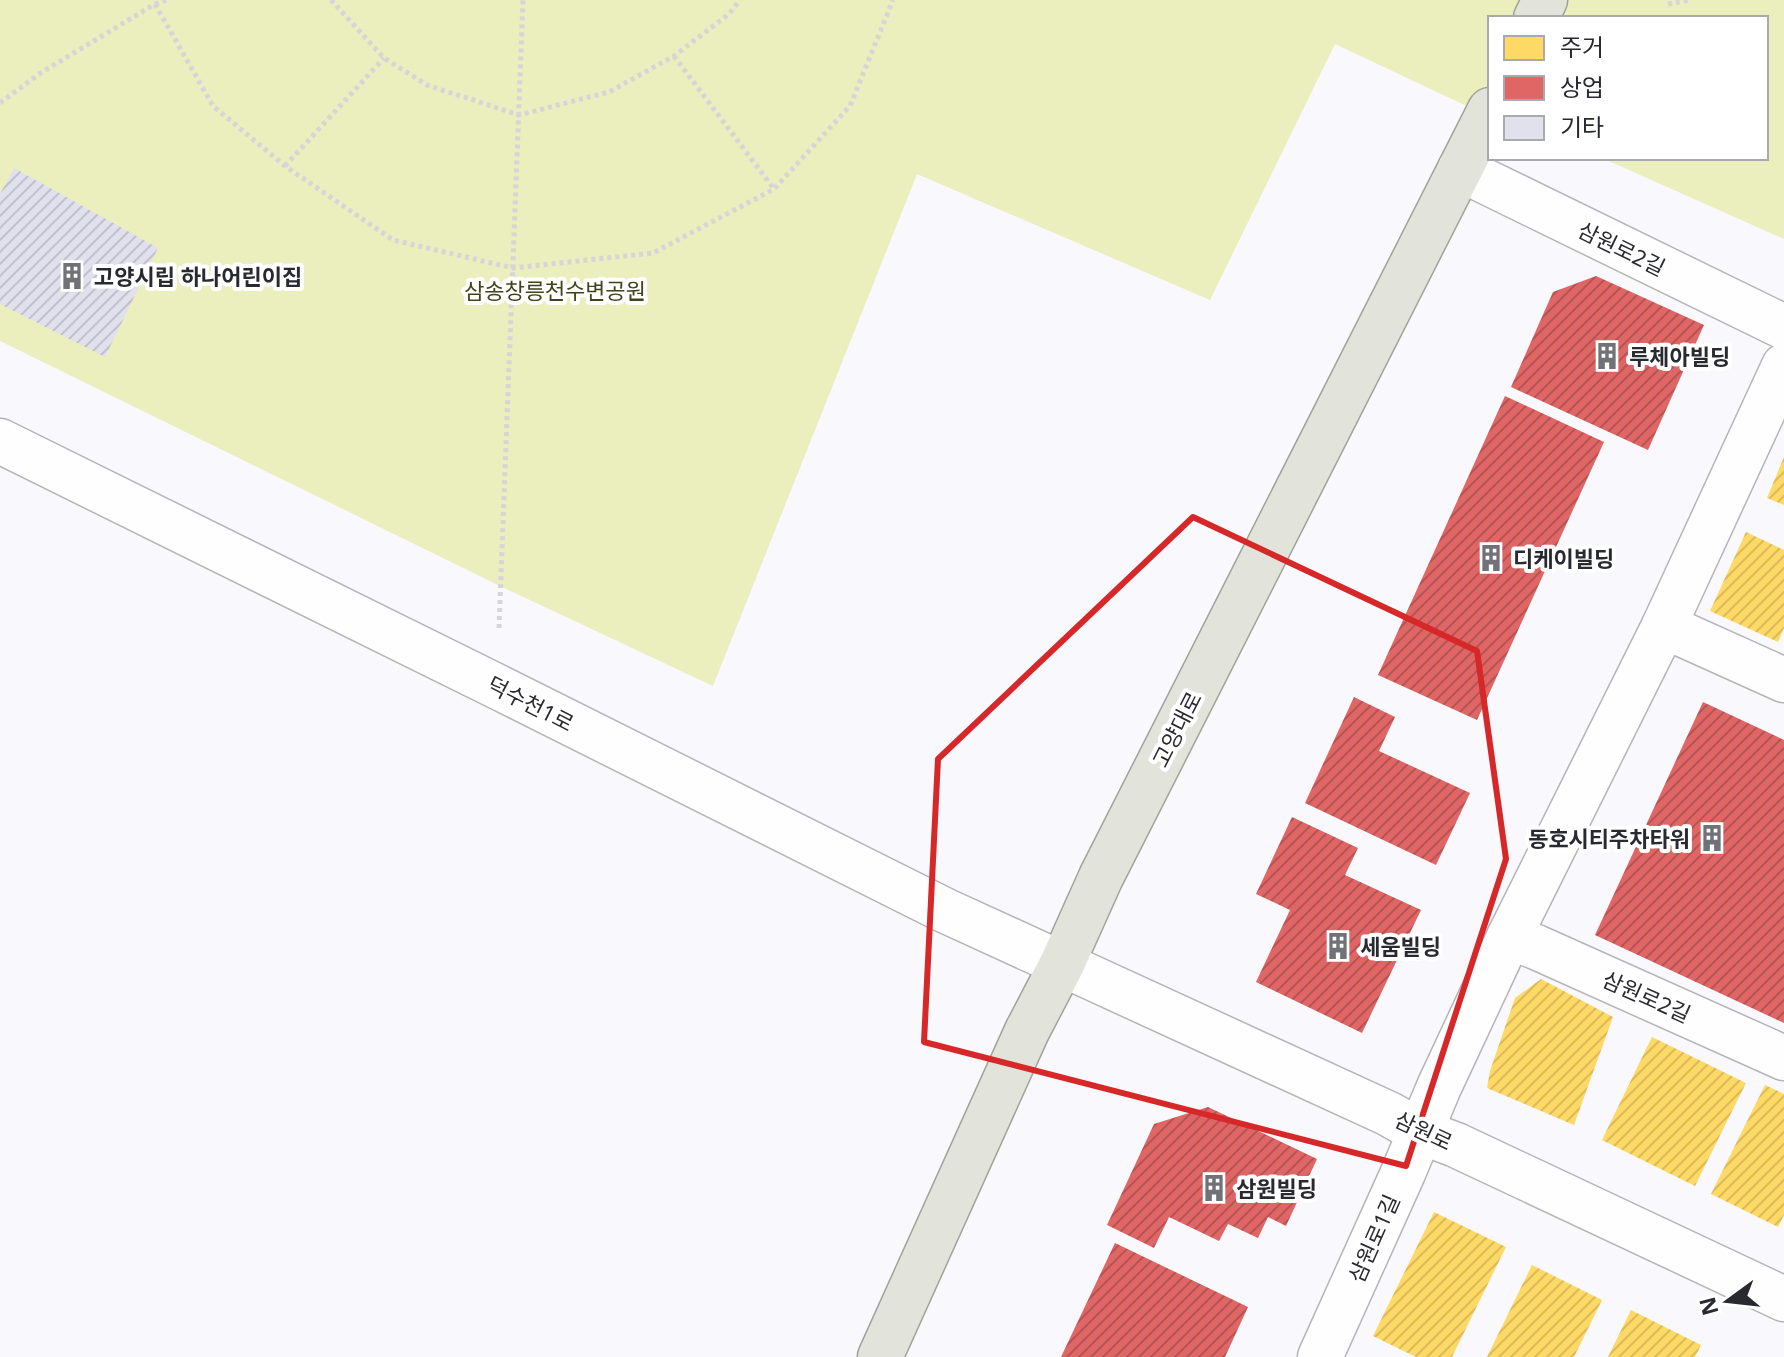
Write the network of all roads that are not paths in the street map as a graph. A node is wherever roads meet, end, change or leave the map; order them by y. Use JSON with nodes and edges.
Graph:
{"nodes":[{"id":1,"x":1488,"y":114,"type":"edge"},
{"id":2,"x":1460,"y":169,"type":"junction"},
{"id":3,"x":1784,"y":327,"type":"edge"},
{"id":4,"x":1784,"y":366,"type":"edge"},
{"id":5,"x":0,"y":441,"type":"edge"},
{"id":6,"x":1664,"y":626,"type":"junction"},
{"id":7,"x":1784,"y":680,"type":"edge"},
{"id":8,"x":1509,"y":937,"type":"junction"},
{"id":9,"x":1062,"y":964,"type":"junction"},
{"id":10,"x":1784,"y":1058,"type":"edge"},
{"id":11,"x":1419,"y":1131,"type":"junction"},
{"id":12,"x":1784,"y":1299,"type":"edge"},
{"id":13,"x":1332,"y":1353,"type":"edge"},
{"id":14,"x":880,"y":1357,"type":"edge"}],
"edges":[{"from":1,"to":2,"type":"main road","name":"고양대로"},
{"from":2,"to":3,"type":"street","name":"삼원로2길"},
{"from":2,"to":9,"type":"main road","name":"고양대로"},
{"from":4,"to":6,"type":"street"},
{"from":5,"to":9,"type":"street","name":"덕수천1로"},
{"from":6,"to":7,"type":"street"},
{"from":6,"to":8,"type":"street"},
{"from":8,"to":10,"type":"street","name":"삼원로2길"},
{"from":8,"to":11,"type":"street"},
{"from":9,"to":11,"type":"street","name":"삼원로"},
{"from":9,"to":14,"type":"main road","name":"고양대로"},
{"from":11,"to":12,"type":"street","name":"삼원로"},
{"from":11,"to":13,"type":"street","name":"삼원로1길"}]}
